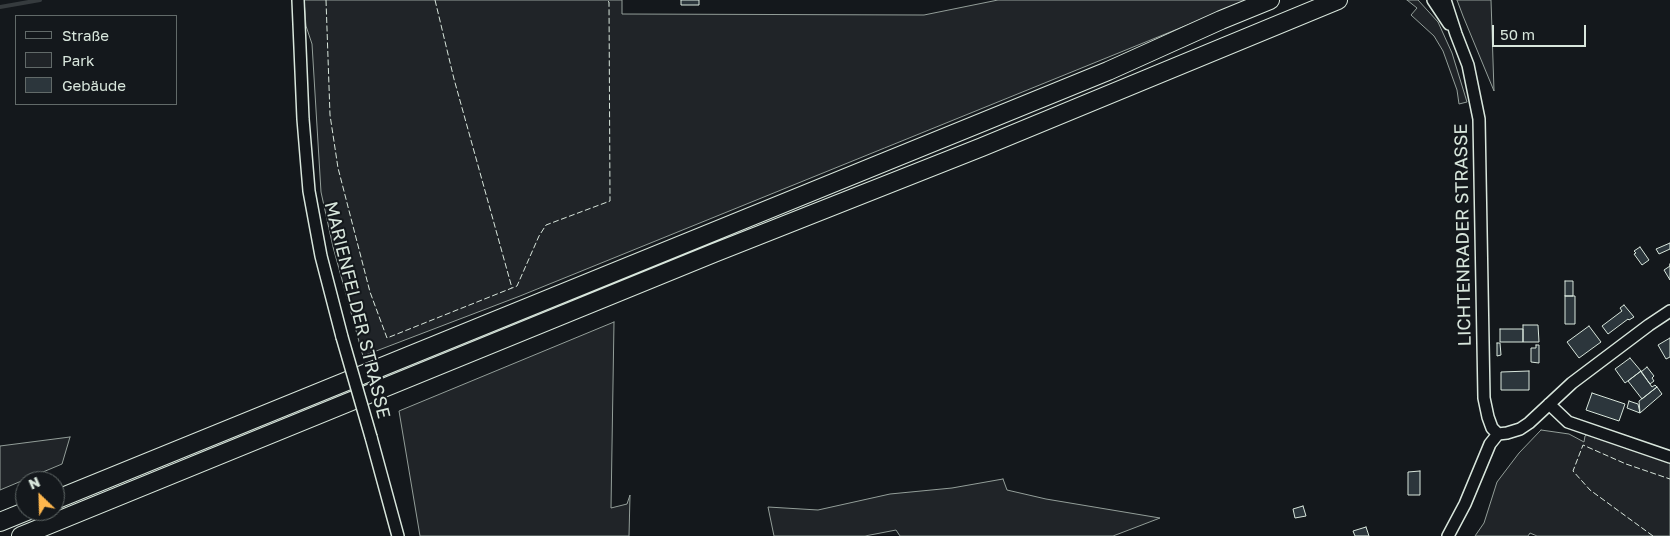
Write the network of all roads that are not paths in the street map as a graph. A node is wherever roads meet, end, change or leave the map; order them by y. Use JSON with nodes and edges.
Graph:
{"nodes":[{"id":1,"x":298,"y":0,"type":"edge"},
{"id":2,"x":1270,"y":0,"type":"edge"},
{"id":3,"x":1338,"y":0,"type":"edge"},
{"id":4,"x":1433,"y":0,"type":"edge"},
{"id":5,"x":1445,"y":0,"type":"edge"},
{"id":6,"x":1456,"y":34,"type":"junction"},
{"id":7,"x":1670,"y":311,"type":"edge"},
{"id":8,"x":1549,"y":404,"type":"junction"},
{"id":9,"x":1498,"y":434,"type":"junction"},
{"id":10,"x":1670,"y":457,"type":"edge"},
{"id":11,"x":65,"y":496,"type":"edge"},
{"id":12,"x":15,"y":516,"type":"edge"},
{"id":13,"x":0,"y":522,"type":"edge"},
{"id":14,"x":21,"y":536,"type":"edge"},
{"id":15,"x":398,"y":536,"type":"edge"},
{"id":16,"x":1448,"y":536,"type":"edge"}],
"edges":[{"from":1,"to":15,"type":"street","name":"MARIENFELDER STRASSE","bridge":true},
{"from":2,"to":11,"type":"main road"},
{"from":3,"to":14,"type":"main road"},
{"from":4,"to":6,"type":"street","name":"LICHTENRADER STRASSE"},
{"from":5,"to":6,"type":"street","name":"LICHTENRADER STRASSE"},
{"from":6,"to":9,"type":"street","name":"LICHTENRADER STRASSE"},
{"from":7,"to":8,"type":"street"},
{"from":8,"to":9,"type":"street"},
{"from":8,"to":10,"type":"street"},
{"from":9,"to":16,"type":"street"},
{"from":12,"to":13,"type":"main road"}]}
